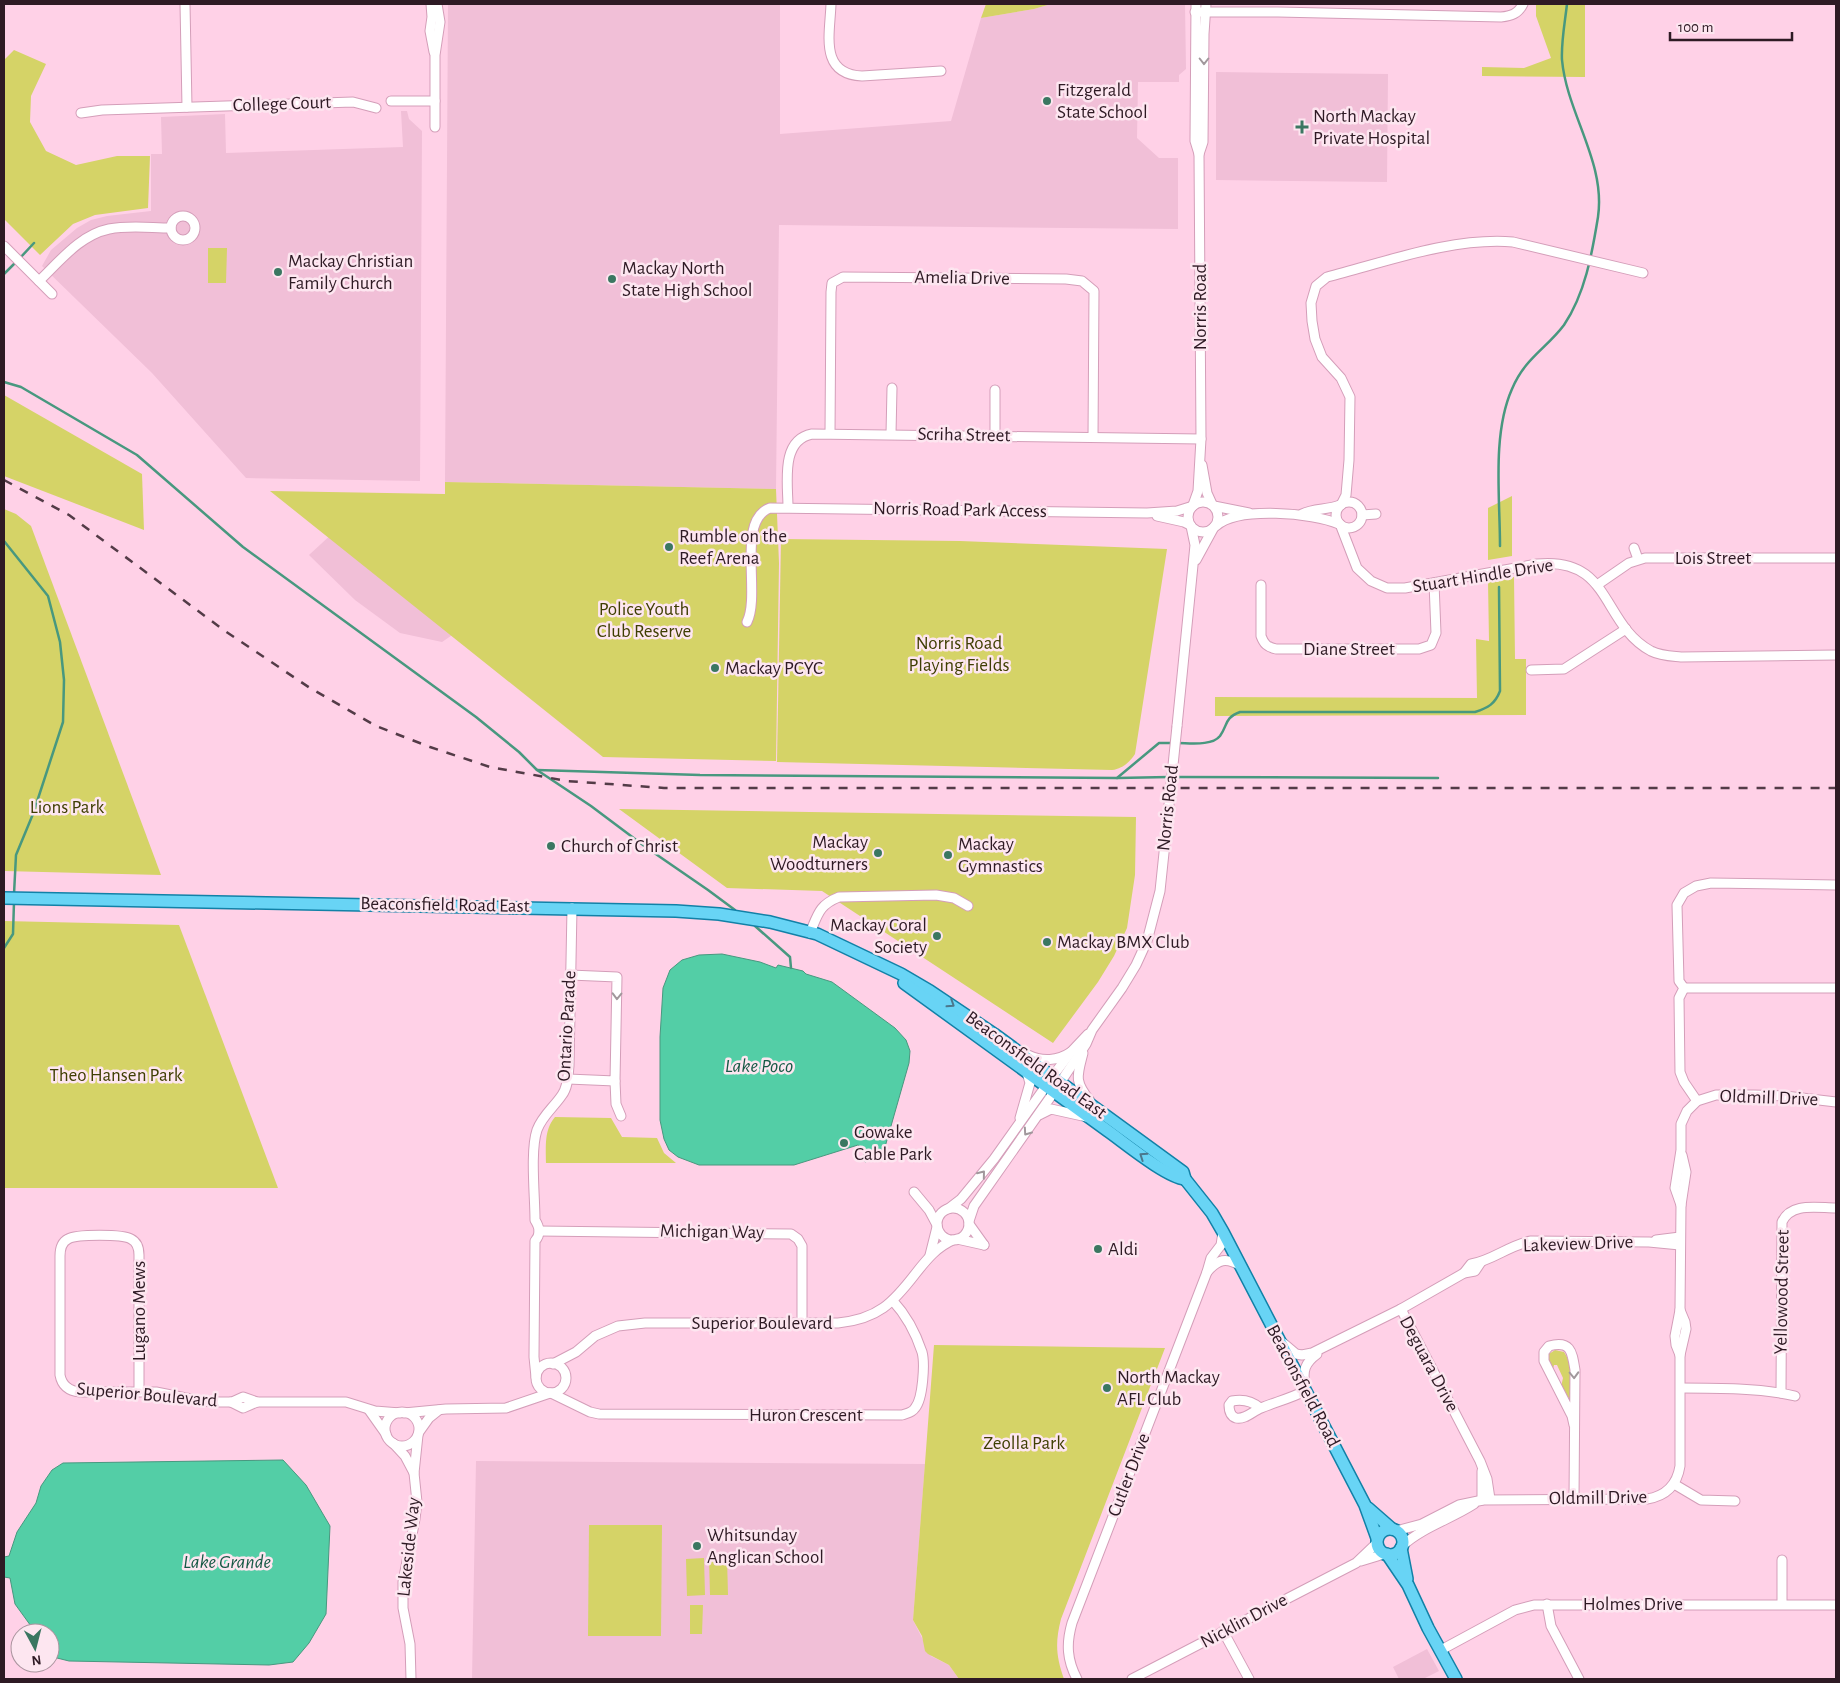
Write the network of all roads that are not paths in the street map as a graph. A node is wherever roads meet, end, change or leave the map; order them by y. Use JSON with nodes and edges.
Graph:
{"nodes":[{"id":1,"x":185,"y":4,"type":"edge"},
{"id":2,"x":431,"y":4,"type":"edge"},
{"id":3,"x":437,"y":4,"type":"edge"},
{"id":4,"x":831,"y":4,"type":"edge"},
{"id":5,"x":1399,"y":4,"type":"edge"},
{"id":6,"x":1196,"y":8,"type":"edge"},
{"id":7,"x":1206,"y":8,"type":"edge"},
{"id":8,"x":1278,"y":8,"type":"edge"},
{"id":9,"x":1520,"y":8,"type":"edge"},
{"id":10,"x":1399,"y":14,"type":"junction"},
{"id":11,"x":435,"y":55,"type":"junction"},
{"id":12,"x":942,"y":71,"type":"dead end"},
{"id":13,"x":391,"y":101,"type":"dead end"},
{"id":14,"x":435,"y":101,"type":"junction"},
{"id":15,"x":186,"y":107,"type":"junction"},
{"id":16,"x":376,"y":108,"type":"dead end"},
{"id":17,"x":81,"y":114,"type":"dead end"},
{"id":18,"x":435,"y":126,"type":"dead end"},
{"id":19,"x":1199,"y":154,"type":"junction"},
{"id":20,"x":171,"y":228,"type":"dead end"},
{"id":21,"x":4,"y":246,"type":"edge"},
{"id":22,"x":1643,"y":273,"type":"dead end"},
{"id":23,"x":39,"y":281,"type":"junction"},
{"id":24,"x":52,"y":294,"type":"dead end"},
{"id":25,"x":892,"y":388,"type":"dead end"},
{"id":26,"x":995,"y":390,"type":"dead end"},
{"id":27,"x":830,"y":433,"type":"junction"},
{"id":28,"x":891,"y":434,"type":"junction"},
{"id":29,"x":995,"y":435,"type":"junction"},
{"id":30,"x":1093,"y":437,"type":"junction"},
{"id":31,"x":1201,"y":438,"type":"junction"},
{"id":32,"x":1200,"y":460,"type":"junction"},
{"id":33,"x":1349,"y":460,"type":"junction"},
{"id":34,"x":1193,"y":505,"type":"junction"},
{"id":35,"x":1213,"y":505,"type":"junction"},
{"id":36,"x":1341,"y":505,"type":"junction"},
{"id":37,"x":788,"y":507,"type":"junction"},
{"id":38,"x":1360,"y":510,"type":"junction"},
{"id":39,"x":1147,"y":513,"type":"junction"},
{"id":40,"x":1251,"y":514,"type":"junction"},
{"id":41,"x":1302,"y":514,"type":"junction"},
{"id":42,"x":1376,"y":514,"type":"dead end"},
{"id":43,"x":1340,"y":524,"type":"junction"},
{"id":44,"x":1358,"y":524,"type":"junction"},
{"id":45,"x":1191,"y":525,"type":"junction"},
{"id":46,"x":1215,"y":527,"type":"junction"},
{"id":47,"x":1634,"y":548,"type":"dead end"},
{"id":48,"x":1350,"y":550,"type":"junction"},
{"id":49,"x":1836,"y":558,"type":"edge"},
{"id":50,"x":1638,"y":559,"type":"junction"},
{"id":51,"x":1193,"y":569,"type":"junction"},
{"id":52,"x":1434,"y":583,"type":"junction"},
{"id":53,"x":1262,"y":585,"type":"dead end"},
{"id":54,"x":1597,"y":585,"type":"junction"},
{"id":55,"x":747,"y":622,"type":"dead end"},
{"id":56,"x":1626,"y":629,"type":"junction"},
{"id":57,"x":1836,"y":655,"type":"edge"},
{"id":58,"x":1532,"y":670,"type":"dead end"},
{"id":59,"x":1836,"y":885,"type":"edge"},
{"id":60,"x":4,"y":898,"type":"edge"},
{"id":61,"x":968,"y":906,"type":"dead end"},
{"id":62,"x":572,"y":908,"type":"junction"},
{"id":63,"x":810,"y":933,"type":"junction"},
{"id":64,"x":878,"y":963,"type":"junction"},
{"id":65,"x":570,"y":975,"type":"junction"},
{"id":66,"x":1684,"y":988,"type":"junction"},
{"id":67,"x":1836,"y":988,"type":"edge"},
{"id":68,"x":1092,"y":1030,"type":"junction"},
{"id":69,"x":994,"y":1034,"type":"junction"},
{"id":70,"x":1086,"y":1044,"type":"junction"},
{"id":71,"x":1071,"y":1052,"type":"junction"},
{"id":72,"x":1027,"y":1073,"type":"junction"},
{"id":73,"x":568,"y":1079,"type":"junction"},
{"id":74,"x":615,"y":1081,"type":"junction"},
{"id":75,"x":1053,"y":1085,"type":"junction"},
{"id":76,"x":1697,"y":1101,"type":"junction"},
{"id":77,"x":1836,"y":1102,"type":"edge"},
{"id":78,"x":1093,"y":1114,"type":"junction"},
{"id":79,"x":1039,"y":1115,"type":"junction"},
{"id":80,"x":621,"y":1116,"type":"dead end"},
{"id":81,"x":1016,"y":1128,"type":"junction"},
{"id":82,"x":1836,"y":1208,"type":"edge"},
{"id":83,"x":947,"y":1209,"type":"junction"},
{"id":84,"x":969,"y":1223,"type":"junction"},
{"id":85,"x":937,"y":1226,"type":"junction"},
{"id":86,"x":540,"y":1231,"type":"junction"},
{"id":87,"x":1223,"y":1232,"type":"junction"},
{"id":88,"x":955,"y":1239,"type":"junction"},
{"id":89,"x":1680,"y":1241,"type":"junction"},
{"id":90,"x":929,"y":1256,"type":"junction"},
{"id":91,"x":1241,"y":1266,"type":"junction"},
{"id":92,"x":1207,"y":1272,"type":"junction"},
{"id":93,"x":893,"y":1302,"type":"junction"},
{"id":94,"x":1400,"y":1308,"type":"junction"},
{"id":95,"x":802,"y":1323,"type":"junction"},
{"id":96,"x":1278,"y":1339,"type":"junction"},
{"id":97,"x":535,"y":1343,"type":"junction"},
{"id":98,"x":1323,"y":1349,"type":"junction"},
{"id":99,"x":576,"y":1352,"type":"junction"},
{"id":100,"x":552,"y":1364,"type":"junction"},
{"id":101,"x":536,"y":1378,"type":"junction"},
{"id":102,"x":566,"y":1379,"type":"junction"},
{"id":103,"x":65,"y":1386,"type":"joint"},
{"id":104,"x":1681,"y":1390,"type":"junction"},
{"id":105,"x":139,"y":1391,"type":"junction"},
{"id":106,"x":1306,"y":1391,"type":"junction"},
{"id":107,"x":550,"y":1393,"type":"junction"},
{"id":108,"x":1781,"y":1393,"type":"junction"},
{"id":109,"x":1795,"y":1396,"type":"dead end"},
{"id":110,"x":523,"y":1403,"type":"junction"},
{"id":111,"x":1312,"y":1403,"type":"junction"},
{"id":112,"x":579,"y":1406,"type":"junction"},
{"id":113,"x":1260,"y":1408,"type":"dead end"},
{"id":114,"x":368,"y":1410,"type":"junction"},
{"id":115,"x":439,"y":1410,"type":"junction"},
{"id":116,"x":402,"y":1413,"type":"junction"},
{"id":117,"x":1574,"y":1425,"type":"junction"},
{"id":118,"x":387,"y":1435,"type":"junction"},
{"id":119,"x":418,"y":1435,"type":"junction"},
{"id":120,"x":393,"y":1443,"type":"junction"},
{"id":121,"x":414,"y":1473,"type":"junction"},
{"id":122,"x":1674,"y":1484,"type":"junction"},
{"id":123,"x":1574,"y":1499,"type":"junction"},
{"id":124,"x":1484,"y":1500,"type":"junction"},
{"id":125,"x":1734,"y":1501,"type":"dead end"},
{"id":126,"x":1365,"y":1505,"type":"junction"},
{"id":127,"x":1394,"y":1530,"type":"junction"},
{"id":128,"x":1377,"y":1540,"type":"junction"},
{"id":129,"x":1401,"y":1547,"type":"junction"},
{"id":130,"x":1385,"y":1554,"type":"junction"},
{"id":131,"x":1782,"y":1560,"type":"dead end"},
{"id":132,"x":1356,"y":1562,"type":"junction"},
{"id":133,"x":1408,"y":1585,"type":"junction"},
{"id":134,"x":1547,"y":1604,"type":"junction"},
{"id":135,"x":1782,"y":1604,"type":"junction"},
{"id":136,"x":1836,"y":1604,"type":"edge"},
{"id":137,"x":1224,"y":1631,"type":"junction"},
{"id":138,"x":1441,"y":1650,"type":"junction"},
{"id":139,"x":1136,"y":1678,"type":"edge"},
{"id":140,"x":411,"y":1679,"type":"edge"},
{"id":141,"x":1076,"y":1679,"type":"edge"},
{"id":142,"x":1249,"y":1679,"type":"edge"},
{"id":143,"x":1456,"y":1679,"type":"edge"},
{"id":144,"x":1579,"y":1679,"type":"edge"}],
"edges":[{"from":1,"to":15,"type":"street"},
{"from":2,"to":11,"type":"street"},
{"from":3,"to":11,"type":"street"},
{"from":4,"to":12,"type":"street"},
{"from":5,"to":10,"type":"street"},
{"from":6,"to":7,"type":"street"},
{"from":6,"to":19,"type":"street","name":"Norris Road"},
{"from":7,"to":8,"type":"street"},
{"from":7,"to":19,"type":"street","name":"Norris Road","one_way":true},
{"from":8,"to":10,"type":"street"},
{"from":9,"to":10,"type":"street"},
{"from":11,"to":14,"type":"street"},
{"from":13,"to":14,"type":"street"},
{"from":14,"to":18,"type":"street"},
{"from":15,"to":16,"type":"street","name":"College Court"},
{"from":15,"to":17,"type":"street","name":"College Court"},
{"from":19,"to":31,"type":"street","name":"Norris Road"},
{"from":20,"to":23,"type":"street"},
{"from":21,"to":23,"type":"street"},
{"from":22,"to":33,"type":"street"},
{"from":23,"to":24,"type":"street"},
{"from":25,"to":28,"type":"street"},
{"from":26,"to":29,"type":"street"},
{"from":27,"to":28,"type":"street","name":"Scriha Street"},
{"from":27,"to":30,"type":"street","name":"Amelia Drive"},
{"from":27,"to":37,"type":"street","name":"Scriha Street"},
{"from":28,"to":29,"type":"street","name":"Scriha Street"},
{"from":29,"to":30,"type":"street","name":"Scriha Street"},
{"from":30,"to":31,"type":"street","name":"Scriha Street"},
{"from":31,"to":32,"type":"street","name":"Norris Road"},
{"from":32,"to":34,"type":"street","name":"Norris Road"},
{"from":32,"to":35,"type":"street","name":"Norris Road"},
{"from":33,"to":36,"type":"street"},
{"from":33,"to":38,"type":"street"},
{"from":34,"to":35,"type":"street"},
{"from":34,"to":39,"type":"street","name":"Norris Road Park Access"},
{"from":34,"to":45,"type":"street"},
{"from":35,"to":40,"type":"street"},
{"from":35,"to":46,"type":"street"},
{"from":36,"to":38,"type":"street"},
{"from":36,"to":41,"type":"street"},
{"from":36,"to":43,"type":"street"},
{"from":37,"to":39,"type":"street","name":"Norris Road Park Access"},
{"from":37,"to":55,"type":"street","name":"Norris Road Park Access"},
{"from":38,"to":42,"type":"street"},
{"from":38,"to":44,"type":"street"},
{"from":39,"to":45,"type":"street","name":"Norris Road Park Access"},
{"from":40,"to":41,"type":"street"},
{"from":40,"to":46,"type":"street"},
{"from":41,"to":43,"type":"street"},
{"from":43,"to":44,"type":"street"},
{"from":43,"to":48,"type":"street","name":"Stuart Hindle Drive"},
{"from":44,"to":48,"type":"street"},
{"from":45,"to":46,"type":"street"},
{"from":45,"to":51,"type":"street","name":"Norris Road"},
{"from":46,"to":51,"type":"street","name":"Norris Road"},
{"from":47,"to":50,"type":"street"},
{"from":48,"to":52,"type":"street","name":"Stuart Hindle Drive"},
{"from":49,"to":50,"type":"street","name":"Lois Street"},
{"from":50,"to":54,"type":"street"},
{"from":51,"to":68,"type":"street","name":"Norris Road","bridge":true},
{"from":52,"to":53,"type":"street","name":"Diane Street"},
{"from":52,"to":54,"type":"street","name":"Stuart Hindle Drive"},
{"from":54,"to":56,"type":"street","name":"Stuart Hindle Drive"},
{"from":56,"to":57,"type":"street","name":"Stuart Hindle Drive"},
{"from":56,"to":58,"type":"street"},
{"from":59,"to":66,"type":"street"},
{"from":60,"to":62,"type":"main road","name":"Beaconsfield Road East"},
{"from":61,"to":63,"type":"street"},
{"from":62,"to":63,"type":"main road","name":"Beaconsfield Road East"},
{"from":62,"to":65,"type":"street","name":"Ontario Parade"},
{"from":63,"to":64,"type":"main road","name":"Beaconsfield Road East"},
{"from":64,"to":69,"type":"main road","name":"Beaconsfield Road East","one_way":true},
{"from":64,"to":72,"type":"main road","name":"Beaconsfield Road East"},
{"from":65,"to":73,"type":"street","name":"Ontario Parade"},
{"from":65,"to":74,"type":"street","one_way":true},
{"from":66,"to":67,"type":"street"},
{"from":66,"to":76,"type":"street"},
{"from":68,"to":70,"type":"street","name":"Norris Road"},
{"from":68,"to":71,"type":"street","name":"Norris Road"},
{"from":69,"to":71,"type":"street"},
{"from":69,"to":75,"type":"main road","name":"Beaconsfield Road East"},
{"from":70,"to":75,"type":"street","name":"Norris Road"},
{"from":70,"to":78,"type":"street"},
{"from":71,"to":75,"type":"street","name":"Norris Road"},
{"from":72,"to":75,"type":"main road","name":"Beaconsfield Road East"},
{"from":72,"to":81,"type":"street"},
{"from":73,"to":74,"type":"street"},
{"from":73,"to":86,"type":"street","name":"Ontario Parade"},
{"from":74,"to":80,"type":"street"},
{"from":75,"to":78,"type":"main road","name":"Beaconsfield Road East"},
{"from":75,"to":79,"type":"street"},
{"from":75,"to":81,"type":"street"},
{"from":76,"to":77,"type":"street","name":"Oldmill Drive"},
{"from":76,"to":89,"type":"street","name":"Oldmill Drive"},
{"from":78,"to":79,"type":"street"},
{"from":78,"to":87,"type":"main road","name":"Beaconsfield Road East"},
{"from":79,"to":84,"type":"street","one_way":true},
{"from":83,"to":81,"type":"street","one_way":true},
{"from":82,"to":108,"type":"street","name":"Yellowood Street"},
{"from":83,"to":84,"type":"street"},
{"from":83,"to":85,"type":"street"},
{"from":83,"to":85,"type":"street"},
{"from":84,"to":88,"type":"street"},
{"from":84,"to":88,"type":"street"},
{"from":85,"to":88,"type":"street"},
{"from":85,"to":90,"type":"street","name":"Superior Boulevard"},
{"from":86,"to":95,"type":"street","name":"Michigan Way"},
{"from":86,"to":97,"type":"street","name":"Ontario Parade"},
{"from":87,"to":91,"type":"main road","name":"Beaconsfield Road East"},
{"from":87,"to":92,"type":"street","name":"Cutler Drive"},
{"from":88,"to":90,"type":"street","name":"Superior Boulevard"},
{"from":89,"to":94,"type":"street","name":"Lakeview Drive"},
{"from":89,"to":104,"type":"street","name":"Oldmill Drive"},
{"from":90,"to":93,"type":"street","name":"Superior Boulevard"},
{"from":91,"to":92,"type":"street"},
{"from":91,"to":96,"type":"main road","name":"Beaconsfield Road"},
{"from":92,"to":141,"type":"street","name":"Cutler Drive"},
{"from":93,"to":95,"type":"street","name":"Superior Boulevard"},
{"from":93,"to":112,"type":"street","name":"Huron Crescent"},
{"from":94,"to":98,"type":"street","name":"Deguara Drive"},
{"from":94,"to":124,"type":"street","name":"Deguara Drive"},
{"from":95,"to":99,"type":"street","name":"Superior Boulevard"},
{"from":96,"to":98,"type":"street","name":"Deguara Drive"},
{"from":96,"to":106,"type":"main road","name":"Beaconsfield Road"},
{"from":97,"to":100,"type":"street"},
{"from":97,"to":101,"type":"street","name":"Ontario Parade"},
{"from":98,"to":111,"type":"street","name":"Deguara Drive"},
{"from":99,"to":100,"type":"street","name":"Superior Boulevard"},
{"from":99,"to":102,"type":"street","name":"Superior Boulevard"},
{"from":100,"to":101,"type":"street"},
{"from":100,"to":102,"type":"street"},
{"from":101,"to":107,"type":"street"},
{"from":101,"to":110,"type":"street"},
{"from":102,"to":107,"type":"street"},
{"from":102,"to":112,"type":"street"},
{"from":103,"to":105,"type":"street","name":"Superior Boulevard"},
{"from":103,"to":105,"type":"street","name":"Lugano Mews"},
{"from":104,"to":108,"type":"street"},
{"from":104,"to":122,"type":"street","name":"Oldmill Drive"},
{"from":105,"to":114,"type":"street","name":"Superior Boulevard"},
{"from":106,"to":111,"type":"main road","name":"Beaconsfield Road"},
{"from":106,"to":113,"type":"street"},
{"from":107,"to":110,"type":"street","name":"Superior Boulevard"},
{"from":107,"to":112,"type":"street","name":"Huron Crescent"},
{"from":108,"to":109,"type":"street"},
{"from":110,"to":115,"type":"street","name":"Superior Boulevard"},
{"from":111,"to":126,"type":"main road","name":"Beaconsfield Road"},
{"from":114,"to":116,"type":"street","name":"Superior Boulevard"},
{"from":114,"to":118,"type":"street"},
{"from":115,"to":116,"type":"street","name":"Superior Boulevard"},
{"from":115,"to":119,"type":"street"},
{"from":116,"to":118,"type":"street"},
{"from":116,"to":119,"type":"street"},
{"from":117,"to":117,"type":"street","one_way":true},
{"from":117,"to":123,"type":"street"},
{"from":118,"to":120,"type":"street"},
{"from":119,"to":120,"type":"street"},
{"from":119,"to":121,"type":"street","name":"Lakeside Way"},
{"from":120,"to":121,"type":"street","name":"Lakeside Way"},
{"from":121,"to":140,"type":"street","name":"Lakeside Way"},
{"from":122,"to":123,"type":"street","name":"Oldmill Drive"},
{"from":122,"to":125,"type":"street"},
{"from":123,"to":124,"type":"street","name":"Oldmill Drive"},
{"from":124,"to":127,"type":"street","name":"Oldmill Drive"},
{"from":124,"to":129,"type":"street"},
{"from":126,"to":127,"type":"main road","name":"Beaconsfield Road"},
{"from":126,"to":128,"type":"main road","name":"Beaconsfield Road"},
{"from":127,"to":128,"type":"main road"},
{"from":127,"to":129,"type":"main road"},
{"from":128,"to":130,"type":"main road"},
{"from":128,"to":132,"type":"street","name":"Nicklin Drive"},
{"from":129,"to":130,"type":"main road"},
{"from":129,"to":133,"type":"main road"},
{"from":130,"to":132,"type":"street","name":"Nicklin Drive"},
{"from":130,"to":133,"type":"main road"},
{"from":131,"to":135,"type":"street"},
{"from":132,"to":137,"type":"street","name":"Nicklin Drive"},
{"from":133,"to":138,"type":"main road"},
{"from":134,"to":135,"type":"street","name":"Holmes Drive"},
{"from":134,"to":138,"type":"street","name":"Holmes Drive"},
{"from":134,"to":144,"type":"street"},
{"from":135,"to":136,"type":"street","name":"Holmes Drive"},
{"from":137,"to":139,"type":"street","name":"Nicklin Drive"},
{"from":137,"to":142,"type":"street"},
{"from":138,"to":143,"type":"main road"}]}
